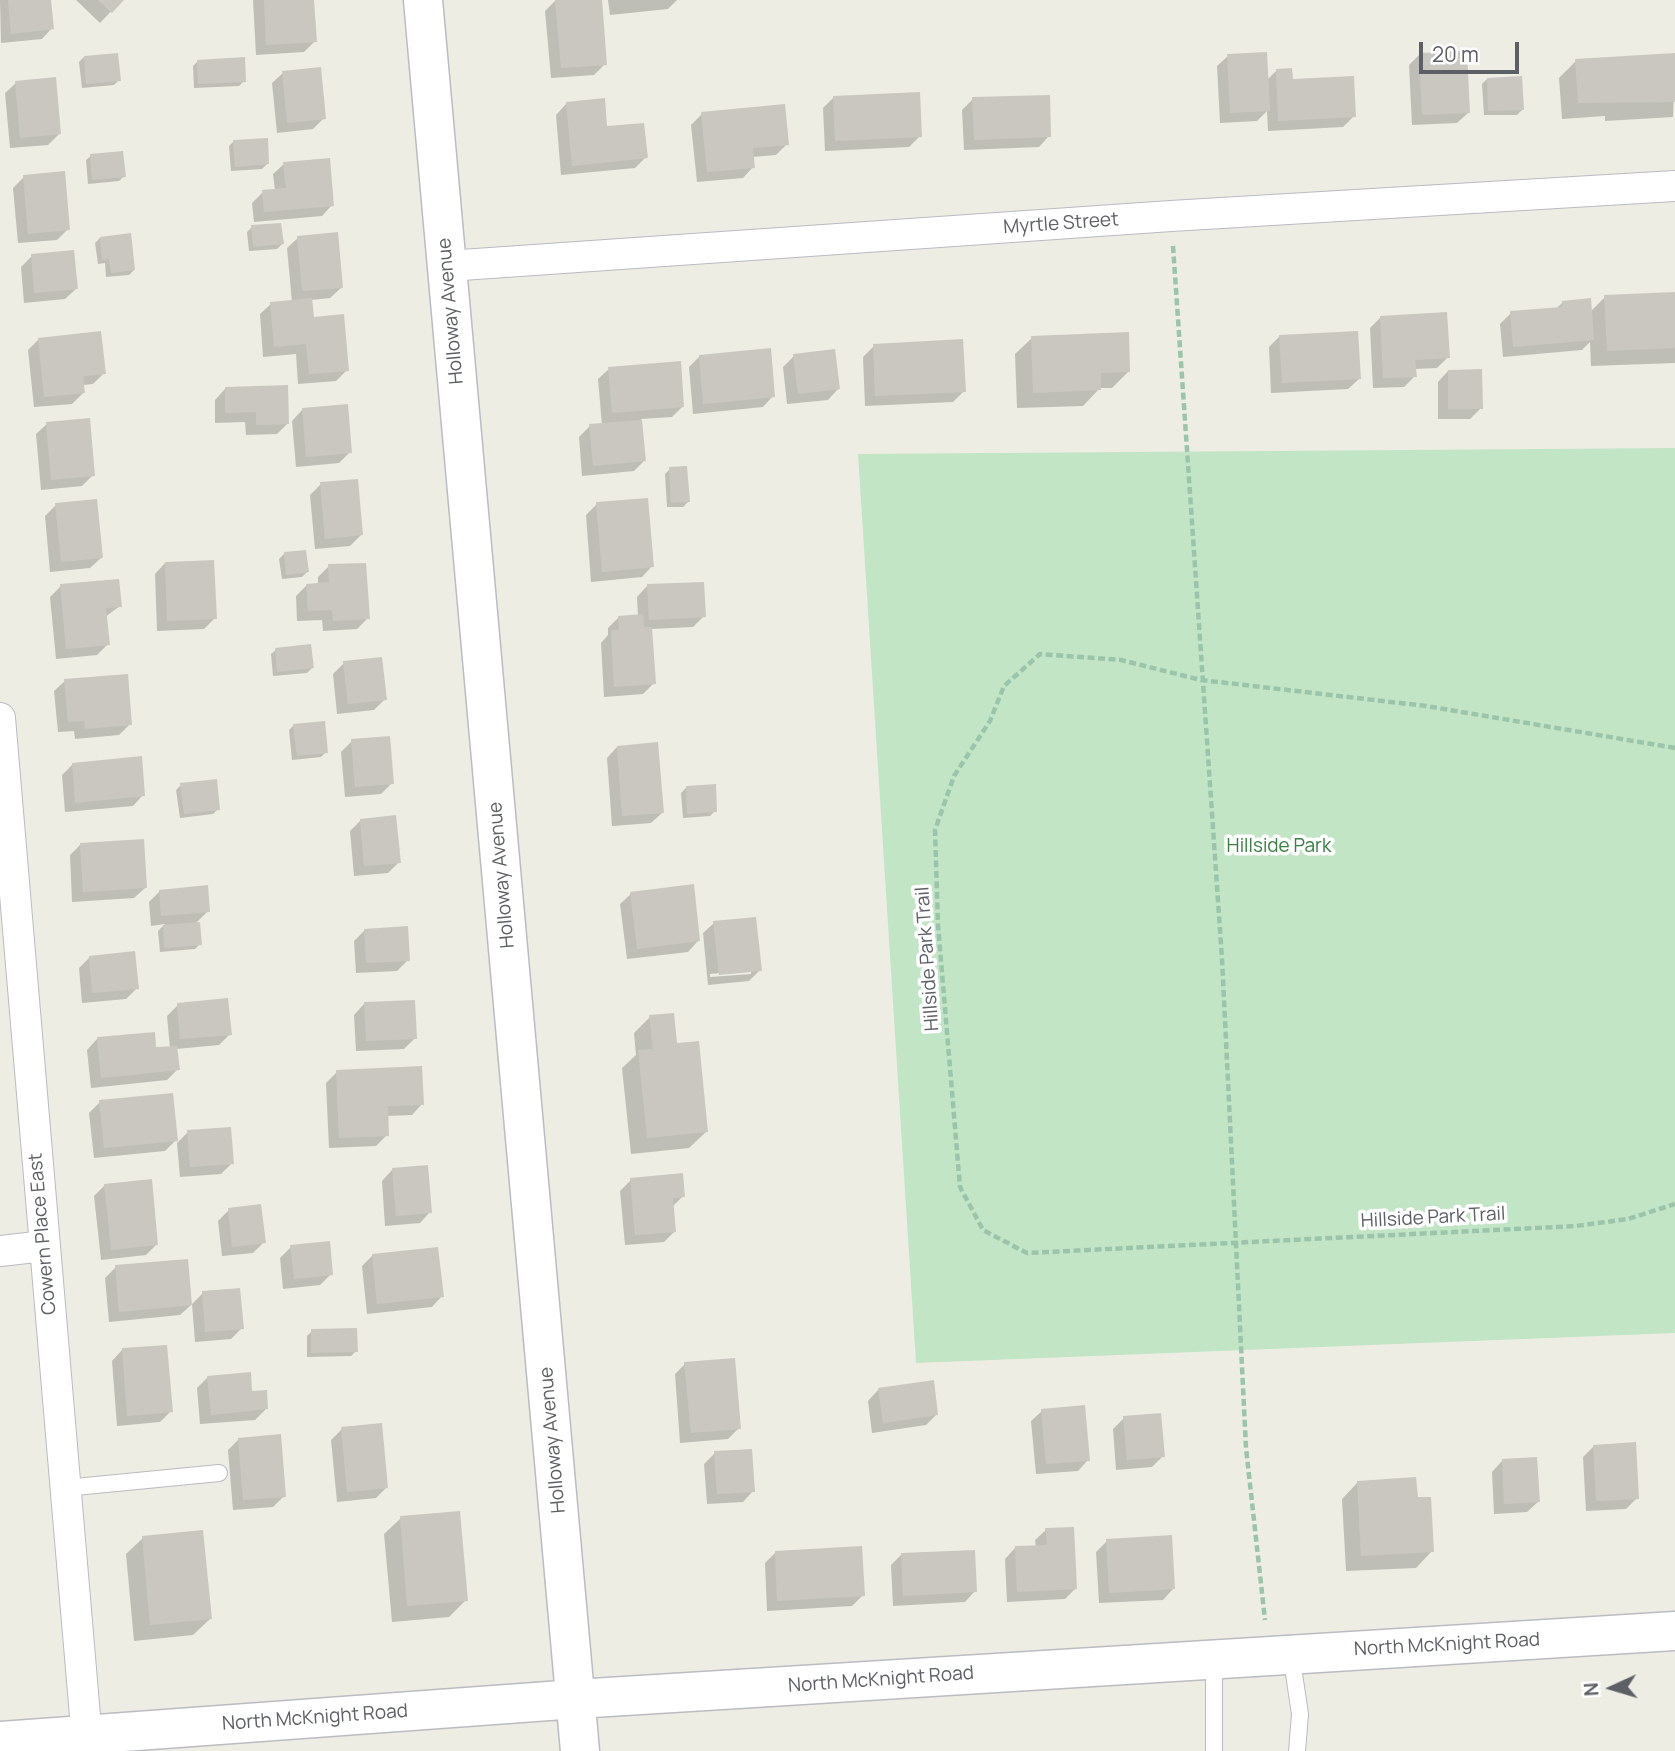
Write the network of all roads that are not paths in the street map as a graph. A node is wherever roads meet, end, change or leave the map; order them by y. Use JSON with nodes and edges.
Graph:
{"nodes":[{"id":1,"x":423,"y":0,"type":"edge"},
{"id":2,"x":1675,"y":186,"type":"edge"},
{"id":3,"x":447,"y":267,"type":"junction"},
{"id":4,"x":0,"y":718,"type":"edge"},
{"id":5,"x":2,"y":758,"type":"edge"},
{"id":6,"x":44,"y":1246,"type":"junction"},
{"id":7,"x":0,"y":1251,"type":"edge"},
{"id":8,"x":219,"y":1474,"type":"dead end"},
{"id":9,"x":65,"y":1488,"type":"junction"},
{"id":10,"x":1675,"y":1631,"type":"edge"},
{"id":11,"x":1280,"y":1655,"type":"junction"},
{"id":12,"x":1214,"y":1659,"type":"junction"},
{"id":13,"x":576,"y":1699,"type":"junction"},
{"id":14,"x":0,"y":1741,"type":"edge"},
{"id":15,"x":88,"y":1743,"type":"edge"},
{"id":16,"x":580,"y":1751,"type":"edge"},
{"id":17,"x":1214,"y":1751,"type":"edge"},
{"id":18,"x":1297,"y":1751,"type":"edge"}],
"edges":[{"from":1,"to":3,"type":"street","name":"Holloway Avenue"},
{"from":2,"to":3,"type":"street","name":"Myrtle Street"},
{"from":3,"to":13,"type":"street","name":"Holloway Avenue"},
{"from":4,"to":5,"type":"street","name":"Cowern Place East"},
{"from":5,"to":6,"type":"street","name":"Cowern Place East"},
{"from":6,"to":7,"type":"street"},
{"from":6,"to":9,"type":"street","name":"Cowern Place East"},
{"from":8,"to":9,"type":"lane"},
{"from":9,"to":15,"type":"street","name":"Cowern Place East"},
{"from":10,"to":11,"type":"street","name":"North McKnight Road"},
{"from":11,"to":12,"type":"street","name":"North McKnight Road"},
{"from":11,"to":18,"type":"lane"},
{"from":12,"to":13,"type":"street","name":"North McKnight Road"},
{"from":12,"to":17,"type":"lane"},
{"from":13,"to":15,"type":"street","name":"North McKnight Road"},
{"from":13,"to":16,"type":"street","name":"Holloway Avenue"},
{"from":14,"to":15,"type":"street","name":"North McKnight Road"}]}
